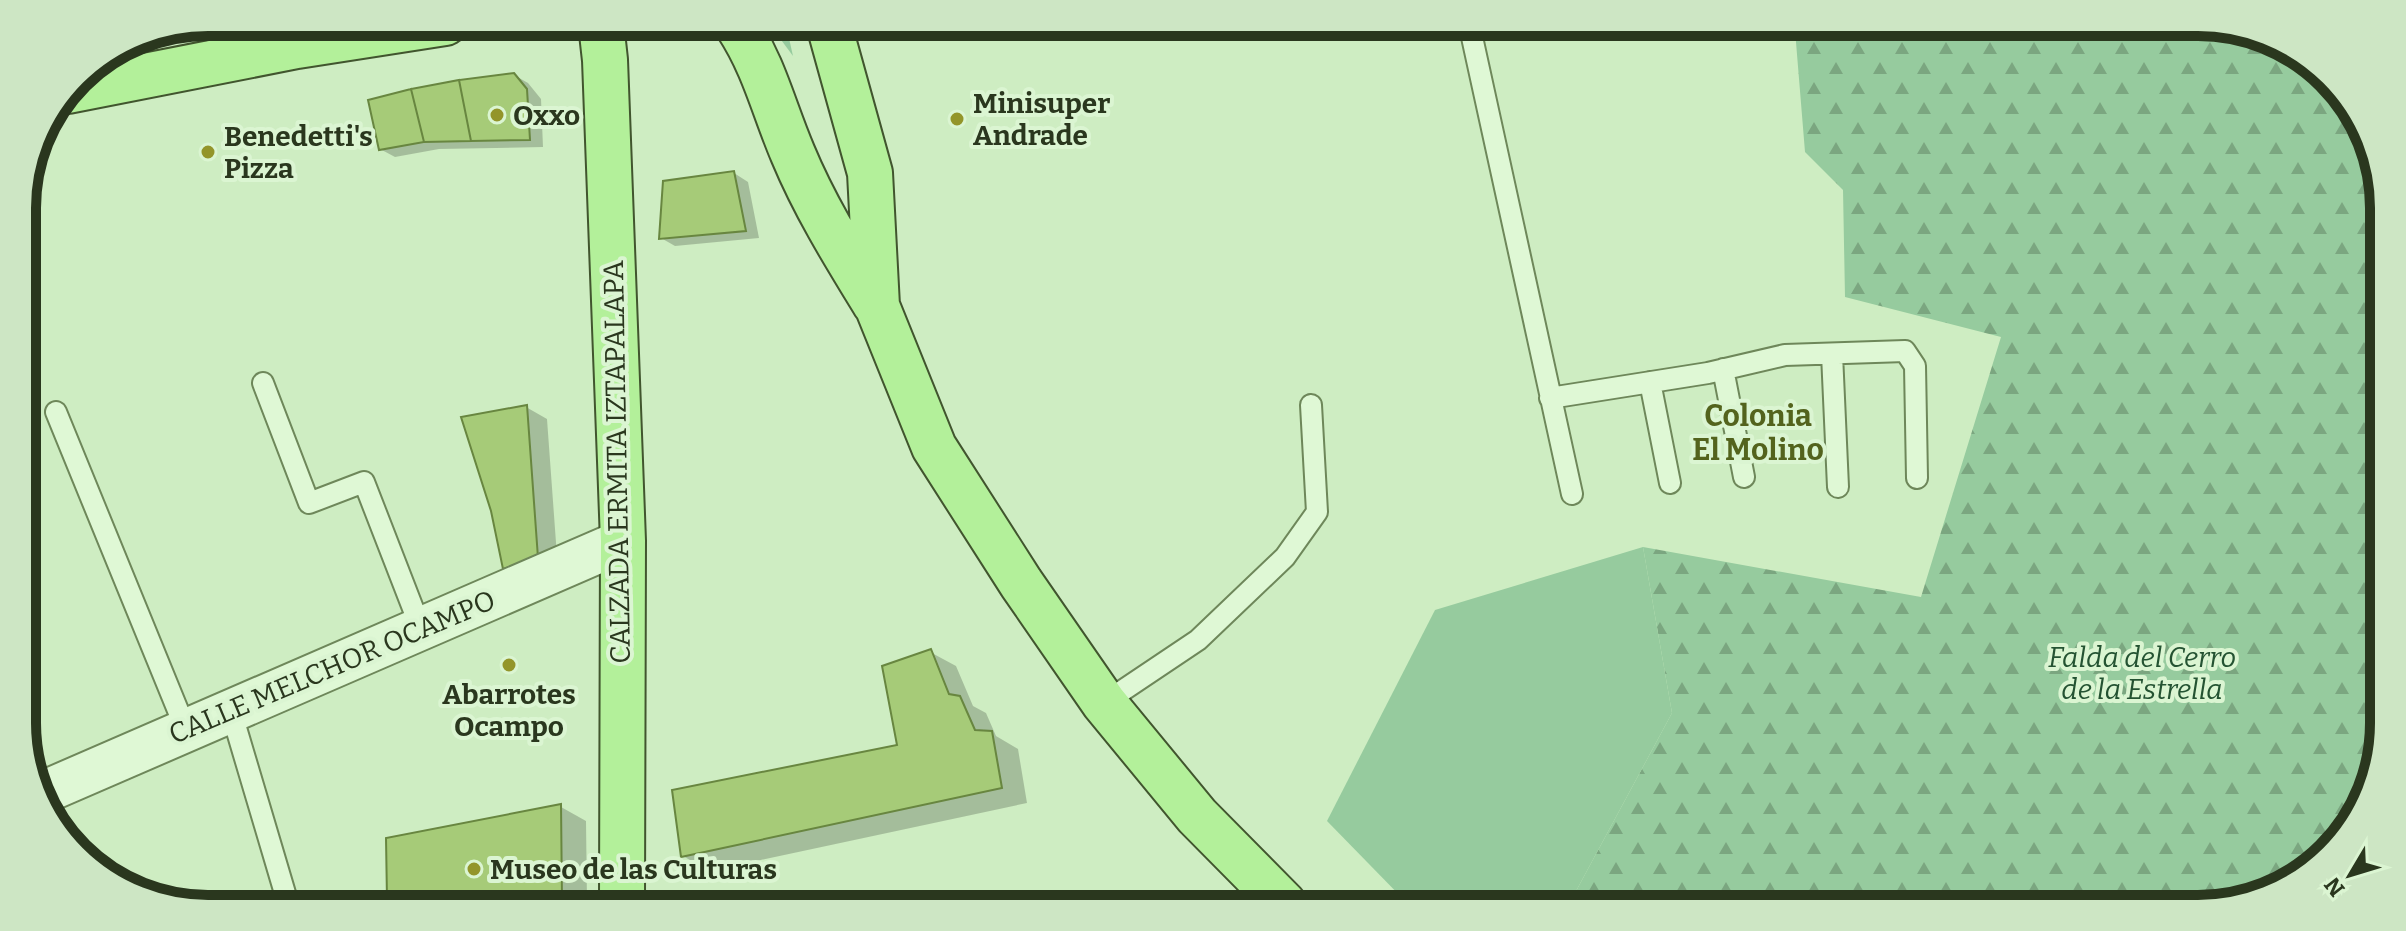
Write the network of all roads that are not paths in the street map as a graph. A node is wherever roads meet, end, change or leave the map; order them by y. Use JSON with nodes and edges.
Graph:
{"nodes":[{"id":1,"x":287,"y":36,"type":"edge"},
{"id":2,"x":602,"y":36,"type":"edge"},
{"id":3,"x":743,"y":36,"type":"edge"},
{"id":4,"x":832,"y":36,"type":"edge"},
{"id":5,"x":1472,"y":36,"type":"edge"},
{"id":6,"x":88,"y":86,"type":"edge"},
{"id":7,"x":877,"y":306,"type":"junction"},
{"id":8,"x":1832,"y":354,"type":"junction"},
{"id":9,"x":1723,"y":369,"type":"junction"},
{"id":10,"x":1650,"y":382,"type":"junction"},
{"id":11,"x":263,"y":383,"type":"dead end"},
{"id":12,"x":1550,"y":398,"type":"junction"},
{"id":13,"x":1311,"y":405,"type":"dead end"},
{"id":14,"x":56,"y":412,"type":"dead end"},
{"id":15,"x":1744,"y":477,"type":"dead end"},
{"id":16,"x":1917,"y":478,"type":"dead end"},
{"id":17,"x":1670,"y":483,"type":"dead end"},
{"id":18,"x":1838,"y":487,"type":"dead end"},
{"id":19,"x":1572,"y":494,"type":"dead end"},
{"id":20,"x":623,"y":541,"type":"junction"},
{"id":21,"x":421,"y":629,"type":"junction"},
{"id":22,"x":1104,"y":703,"type":"junction"},
{"id":23,"x":231,"y":711,"type":"junction"},
{"id":24,"x":186,"y":730,"type":"junction"},
{"id":25,"x":50,"y":790,"type":"edge"},
{"id":26,"x":286,"y":895,"type":"edge"},
{"id":27,"x":622,"y":895,"type":"edge"},
{"id":28,"x":1275,"y":895,"type":"edge"}],
"edges":[{"from":1,"to":6,"type":"main road"},
{"from":2,"to":20,"type":"main road","name":"CALZADA ERMITA IZTAPALAPA"},
{"from":3,"to":7,"type":"main road"},
{"from":4,"to":7,"type":"main road"},
{"from":5,"to":12,"type":"lane"},
{"from":7,"to":22,"type":"main road"},
{"from":8,"to":9,"type":"lane"},
{"from":8,"to":16,"type":"lane"},
{"from":8,"to":18,"type":"lane"},
{"from":9,"to":10,"type":"lane"},
{"from":9,"to":15,"type":"lane"},
{"from":10,"to":12,"type":"lane"},
{"from":10,"to":17,"type":"lane"},
{"from":11,"to":21,"type":"lane"},
{"from":12,"to":19,"type":"lane"},
{"from":13,"to":22,"type":"lane"},
{"from":14,"to":24,"type":"lane"},
{"from":20,"to":21,"type":"street","name":"CALLE MELCHOR OCAMPO"},
{"from":20,"to":27,"type":"main road","name":"CALZADA ERMITA IZTAPALAPA"},
{"from":21,"to":23,"type":"street","name":"CALLE MELCHOR OCAMPO"},
{"from":22,"to":28,"type":"main road"},
{"from":23,"to":24,"type":"street","name":"CALLE MELCHOR OCAMPO"},
{"from":23,"to":26,"type":"lane"},
{"from":24,"to":25,"type":"street","name":"CALLE MELCHOR OCAMPO"}]}
